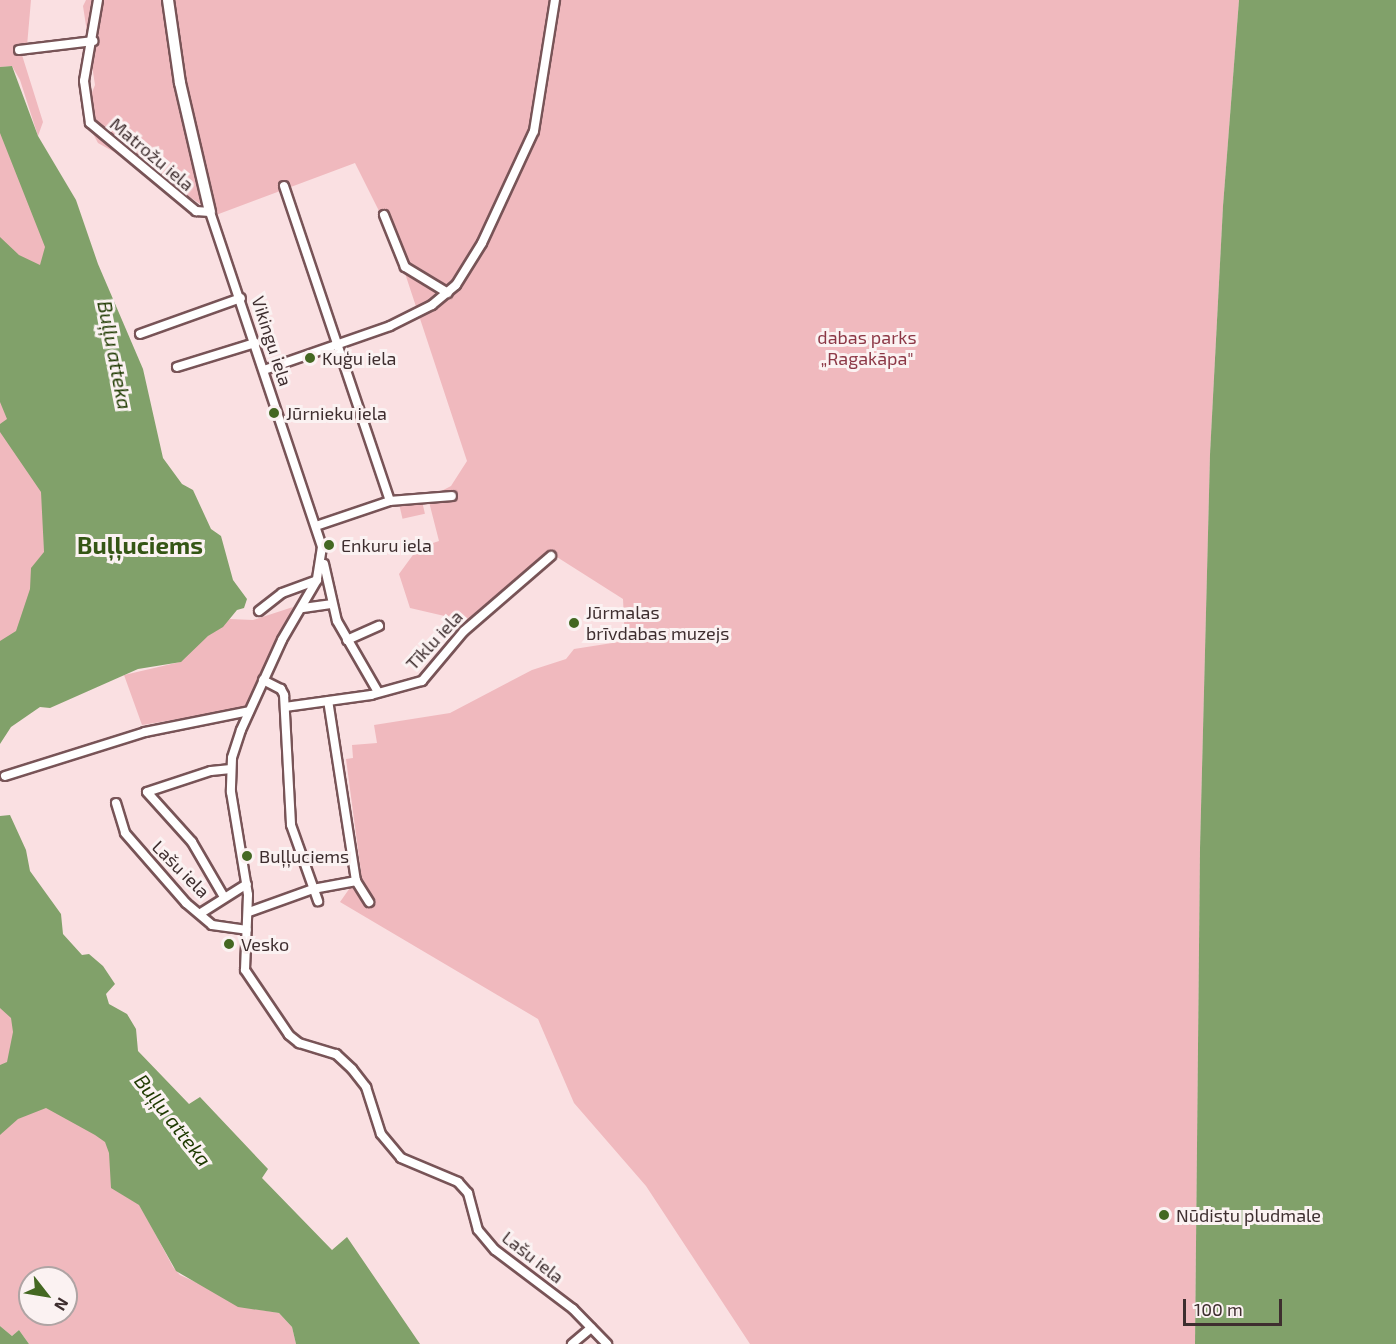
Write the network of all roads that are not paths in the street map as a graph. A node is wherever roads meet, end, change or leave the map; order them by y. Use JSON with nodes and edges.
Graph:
{"nodes":[{"id":1,"x":98,"y":0,"type":"edge"},
{"id":2,"x":168,"y":0,"type":"edge"},
{"id":3,"x":555,"y":0,"type":"edge"},
{"id":4,"x":93,"y":41,"type":"junction"},
{"id":5,"x":20,"y":50,"type":"dead end"},
{"id":6,"x":284,"y":186,"type":"dead end"},
{"id":7,"x":210,"y":212,"type":"junction"},
{"id":8,"x":384,"y":215,"type":"dead end"},
{"id":9,"x":448,"y":293,"type":"junction"},
{"id":10,"x":240,"y":298,"type":"junction"},
{"id":11,"x":140,"y":334,"type":"dead end"},
{"id":12,"x":255,"y":343,"type":"junction"},
{"id":13,"x":336,"y":344,"type":"junction"},
{"id":14,"x":177,"y":367,"type":"dead end"},
{"id":15,"x":264,"y":370,"type":"junction"},
{"id":16,"x":452,"y":496,"type":"dead end"},
{"id":17,"x":390,"y":501,"type":"junction"},
{"id":18,"x":316,"y":526,"type":"junction"},
{"id":19,"x":551,"y":556,"type":"dead end"},
{"id":20,"x":323,"y":558,"type":"junction"},
{"id":21,"x":317,"y":580,"type":"junction"},
{"id":22,"x":331,"y":604,"type":"junction"},
{"id":23,"x":303,"y":608,"type":"junction"},
{"id":24,"x":259,"y":611,"type":"dead end"},
{"id":25,"x":379,"y":626,"type":"dead end"},
{"id":26,"x":347,"y":640,"type":"junction"},
{"id":27,"x":263,"y":680,"type":"junction"},
{"id":28,"x":378,"y":692,"type":"junction"},
{"id":29,"x":328,"y":701,"type":"junction"},
{"id":30,"x":285,"y":706,"type":"junction"},
{"id":31,"x":249,"y":711,"type":"junction"},
{"id":32,"x":231,"y":769,"type":"junction"},
{"id":33,"x":5,"y":776,"type":"dead end"},
{"id":34,"x":117,"y":803,"type":"dead end"},
{"id":35,"x":356,"y":881,"type":"junction"},
{"id":36,"x":247,"y":884,"type":"junction"},
{"id":37,"x":313,"y":889,"type":"junction"},
{"id":38,"x":224,"y":897,"type":"junction"},
{"id":39,"x":372,"y":900,"type":"dead end"},
{"id":40,"x":318,"y":901,"type":"dead end"},
{"id":41,"x":201,"y":912,"type":"junction"},
{"id":42,"x":249,"y":912,"type":"junction"},
{"id":43,"x":247,"y":930,"type":"junction"},
{"id":44,"x":591,"y":1328,"type":"junction"},
{"id":45,"x":572,"y":1344,"type":"edge"},
{"id":46,"x":607,"y":1344,"type":"edge"}],
"edges":[{"from":1,"to":4,"type":"street","name":"Matrožu iela"},
{"from":2,"to":7,"type":"main road","name":"Vikingu iela"},
{"from":3,"to":9,"type":"street"},
{"from":4,"to":5,"type":"street"},
{"from":4,"to":7,"type":"street","name":"Matrožu iela"},
{"from":6,"to":13,"type":"street"},
{"from":7,"to":10,"type":"street","name":"Vikingu iela"},
{"from":8,"to":9,"type":"street"},
{"from":9,"to":13,"type":"street"},
{"from":10,"to":11,"type":"street"},
{"from":10,"to":12,"type":"street","name":"Vikingu iela"},
{"from":12,"to":14,"type":"street"},
{"from":12,"to":15,"type":"street","name":"Vikingu iela"},
{"from":13,"to":15,"type":"street"},
{"from":13,"to":17,"type":"street"},
{"from":15,"to":18,"type":"street","name":"Vikingu iela"},
{"from":16,"to":17,"type":"street"},
{"from":17,"to":18,"type":"street"},
{"from":18,"to":20,"type":"street","name":"Vikingu iela"},
{"from":19,"to":28,"type":"street","name":"Tīklu iela"},
{"from":20,"to":21,"type":"street","name":"Vikingu iela"},
{"from":20,"to":22,"type":"street"},
{"from":21,"to":23,"type":"street","name":"Vikingu iela"},
{"from":21,"to":24,"type":"street"},
{"from":22,"to":23,"type":"street"},
{"from":22,"to":26,"type":"street"},
{"from":23,"to":27,"type":"street","name":"Vikingu iela"},
{"from":25,"to":26,"type":"street"},
{"from":26,"to":28,"type":"street"},
{"from":27,"to":30,"type":"street"},
{"from":27,"to":31,"type":"street","name":"Vikingu iela"},
{"from":28,"to":29,"type":"street","name":"Tīklu iela"},
{"from":29,"to":30,"type":"street","name":"Tīklu iela"},
{"from":29,"to":35,"type":"street"},
{"from":30,"to":37,"type":"street"},
{"from":31,"to":32,"type":"street","name":"Lašu iela"},
{"from":31,"to":33,"type":"street"},
{"from":32,"to":36,"type":"street","name":"Lašu iela"},
{"from":32,"to":38,"type":"street"},
{"from":34,"to":41,"type":"street","name":"Lašu iela"},
{"from":35,"to":37,"type":"street"},
{"from":35,"to":39,"type":"street"},
{"from":36,"to":38,"type":"street"},
{"from":36,"to":42,"type":"street","name":"Lašu iela"},
{"from":37,"to":40,"type":"street"},
{"from":37,"to":42,"type":"street"},
{"from":38,"to":41,"type":"street"},
{"from":41,"to":43,"type":"street","name":"Lašu iela"},
{"from":42,"to":43,"type":"street","name":"Lašu iela"},
{"from":43,"to":44,"type":"street","name":"Lašu iela"},
{"from":44,"to":45,"type":"street"},
{"from":44,"to":46,"type":"street","name":"Lašu iela"}]}
